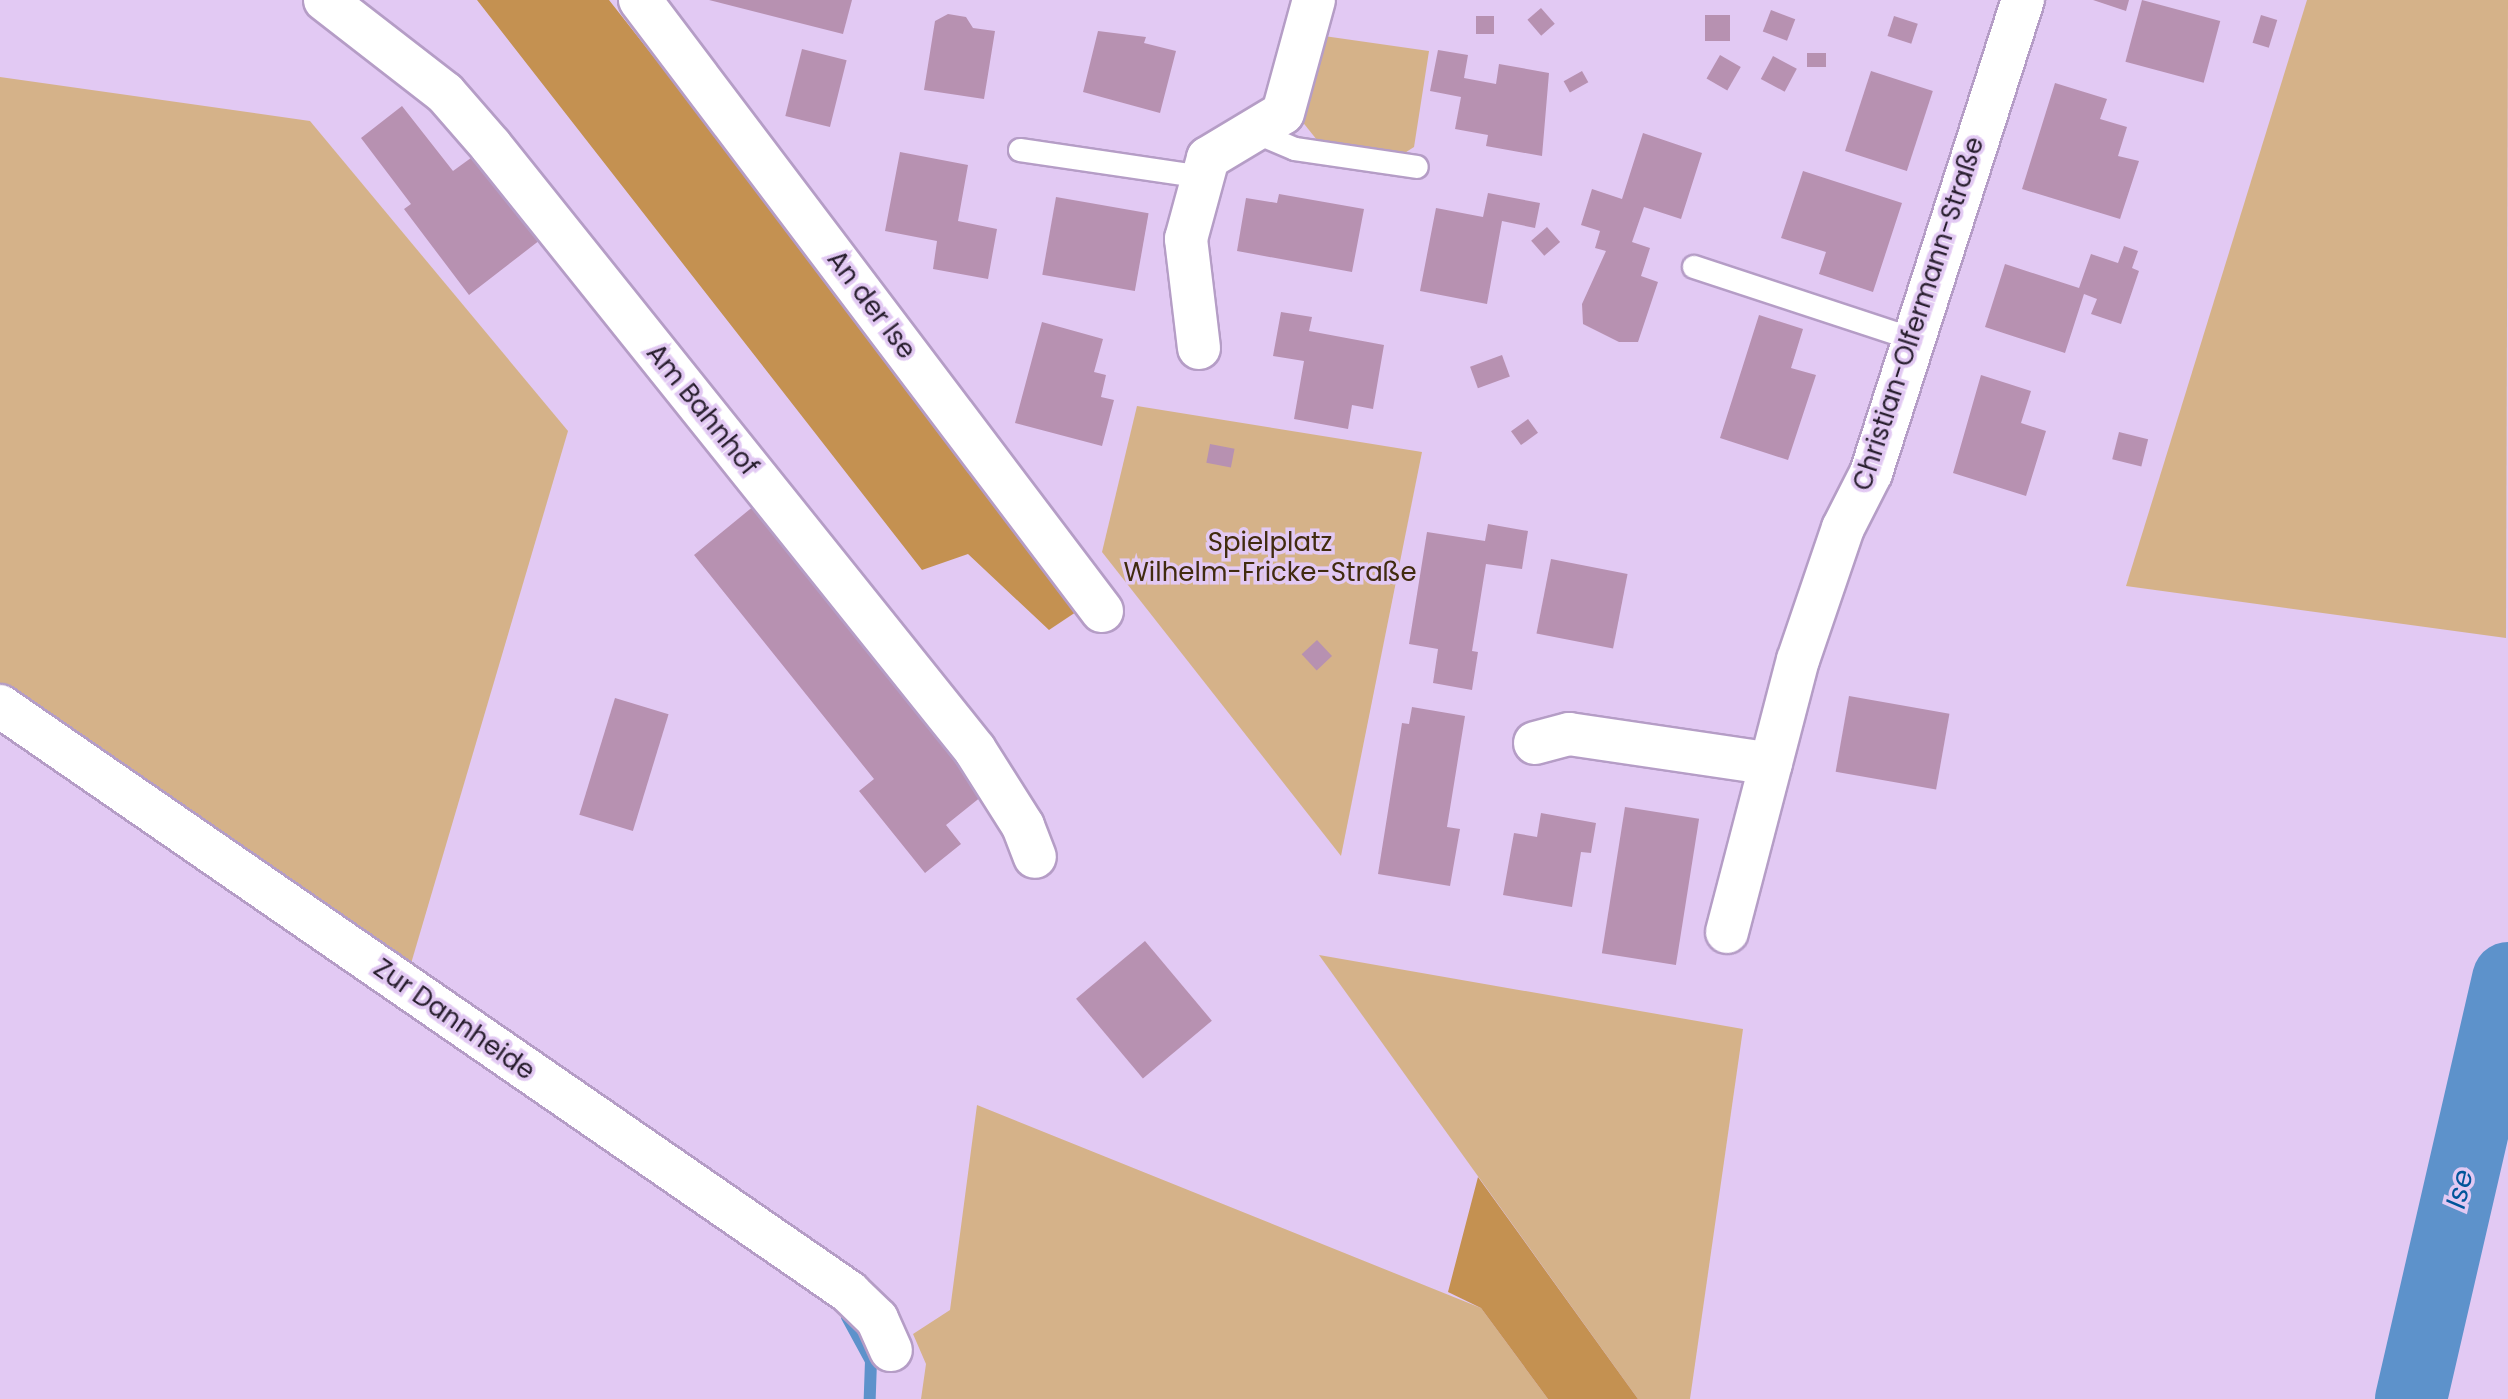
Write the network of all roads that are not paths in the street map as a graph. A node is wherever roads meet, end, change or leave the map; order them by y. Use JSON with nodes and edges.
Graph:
{"nodes":[{"id":1,"x":325,"y":0,"type":"edge"},
{"id":2,"x":640,"y":0,"type":"edge"},
{"id":3,"x":1314,"y":0,"type":"edge"},
{"id":4,"x":2023,"y":0,"type":"edge"},
{"id":5,"x":1255,"y":132,"type":"junction"},
{"id":6,"x":1020,"y":150,"type":"dead end"},
{"id":7,"x":1417,"y":167,"type":"dead end"},
{"id":8,"x":1202,"y":177,"type":"junction"},
{"id":9,"x":1694,"y":267,"type":"dead end"},
{"id":10,"x":1913,"y":339,"type":"junction"},
{"id":11,"x":1199,"y":348,"type":"dead end"},
{"id":12,"x":1102,"y":611,"type":"dead end"},
{"id":13,"x":0,"y":706,"type":"edge"},
{"id":14,"x":1535,"y":743,"type":"dead end"},
{"id":15,"x":1771,"y":764,"type":"junction"},
{"id":16,"x":1035,"y":857,"type":"dead end"},
{"id":17,"x":1727,"y":932,"type":"dead end"},
{"id":18,"x":891,"y":1350,"type":"dead end"}],
"edges":[{"from":1,"to":16,"type":"street","name":"Am Bahnhof"},
{"from":2,"to":12,"type":"street","name":"An der Ise"},
{"from":3,"to":5,"type":"street"},
{"from":4,"to":10,"type":"street","name":"Christian-Olfermann-Straße"},
{"from":5,"to":7,"type":"lane"},
{"from":5,"to":8,"type":"street"},
{"from":6,"to":8,"type":"lane"},
{"from":8,"to":11,"type":"street"},
{"from":9,"to":10,"type":"lane"},
{"from":10,"to":15,"type":"street","name":"Christian-Olfermann-Straße"},
{"from":13,"to":18,"type":"street","name":"Zur Dannheide"},
{"from":14,"to":15,"type":"street"},
{"from":15,"to":17,"type":"street","name":"Christian-Olfermann-Straße"}]}
